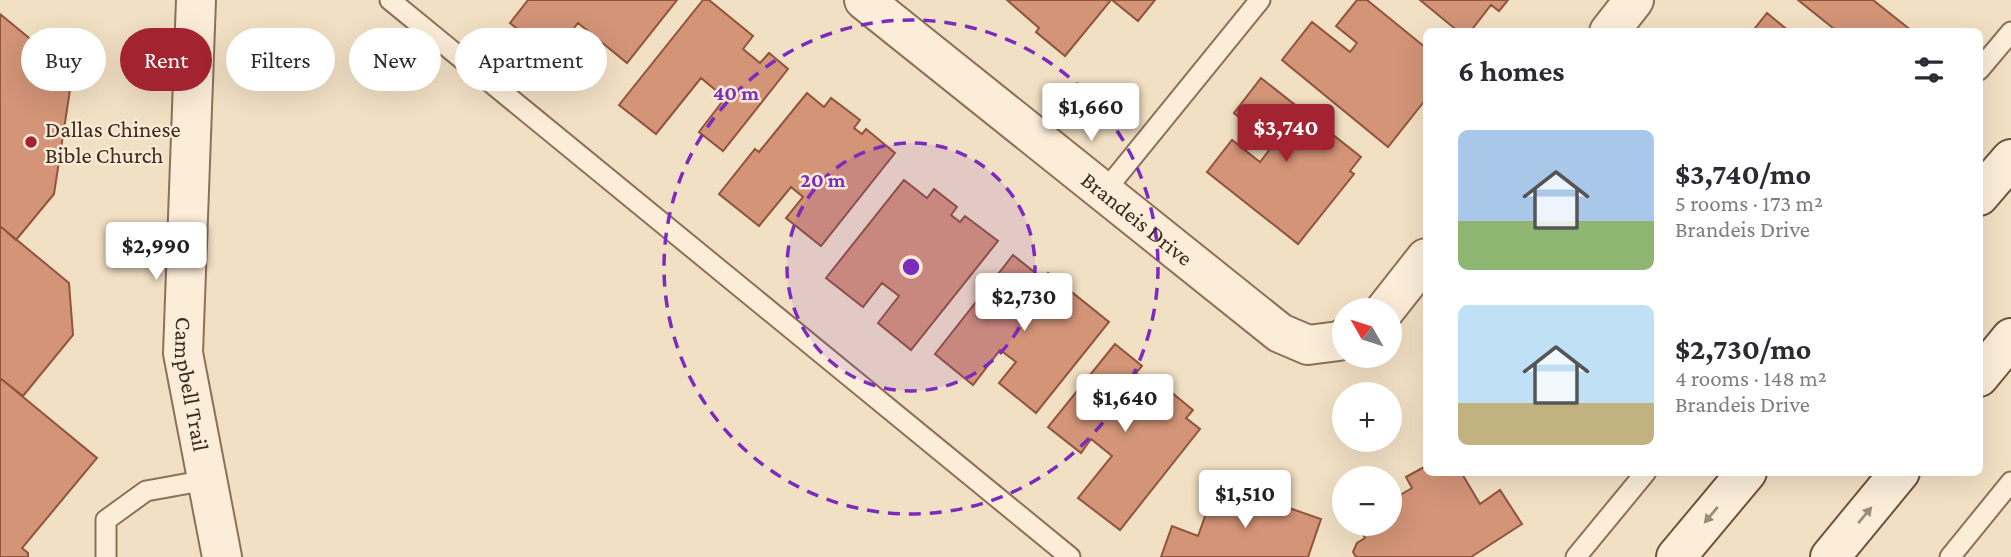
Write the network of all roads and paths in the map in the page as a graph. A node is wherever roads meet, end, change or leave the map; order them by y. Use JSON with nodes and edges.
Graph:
{"nodes":[{"id":1,"x":196,"y":0,"type":"edge"},
{"id":2,"x":390,"y":0,"type":"edge"},
{"id":3,"x":864,"y":0,"type":"edge"},
{"id":4,"x":1260,"y":0,"type":"edge"},
{"id":5,"x":1634,"y":0,"type":"edge"},
{"id":6,"x":1612,"y":28,"type":"edge"},
{"id":7,"x":2011,"y":32,"type":"edge"},
{"id":8,"x":1983,"y":65,"type":"edge"},
{"id":9,"x":2011,"y":159,"type":"edge"},
{"id":10,"x":1983,"y":191,"type":"edge"},
{"id":11,"x":1104,"y":192,"type":"junction"},
{"id":12,"x":1423,"y":262,"type":"edge"},
{"id":13,"x":1394,"y":298,"type":"edge"},
{"id":14,"x":2011,"y":338,"type":"edge"},
{"id":15,"x":1332,"y":342,"type":"edge"},
{"id":16,"x":1983,"y":371,"type":"edge"},
{"id":17,"x":1643,"y":476,"type":"edge"},
{"id":18,"x":1744,"y":476,"type":"edge"},
{"id":19,"x":1897,"y":476,"type":"edge"},
{"id":20,"x":207,"y":480,"type":"junction"},
{"id":21,"x":2011,"y":482,"type":"edge"},
{"id":22,"x":106,"y":557,"type":"edge"},
{"id":23,"x":222,"y":557,"type":"edge"},
{"id":24,"x":1070,"y":557,"type":"edge"},
{"id":25,"x":1576,"y":557,"type":"edge"},
{"id":26,"x":1676,"y":557,"type":"edge"},
{"id":27,"x":1830,"y":557,"type":"edge"},
{"id":28,"x":1950,"y":557,"type":"edge"}],
"edges":[{"from":1,"to":20,"type":"street","name":"Campbell Trail"},
{"from":2,"to":24,"type":"lane"},
{"from":3,"to":11,"type":"street","name":"Brandeis Drive"},
{"from":4,"to":11,"type":"lane"},
{"from":5,"to":6,"type":"street"},
{"from":7,"to":8,"type":"lane"},
{"from":9,"to":10,"type":"street"},
{"from":11,"to":15,"type":"street","name":"Brandeis Drive"},
{"from":12,"to":13,"type":"street"},
{"from":14,"to":16,"type":"street"},
{"from":17,"to":25,"type":"lane"},
{"from":18,"to":26,"type":"street","one_way":true},
{"from":27,"to":19,"type":"street","one_way":true},
{"from":20,"to":22,"type":"lane"},
{"from":20,"to":23,"type":"street","name":"Campbell Trail"},
{"from":21,"to":28,"type":"lane"}]}
